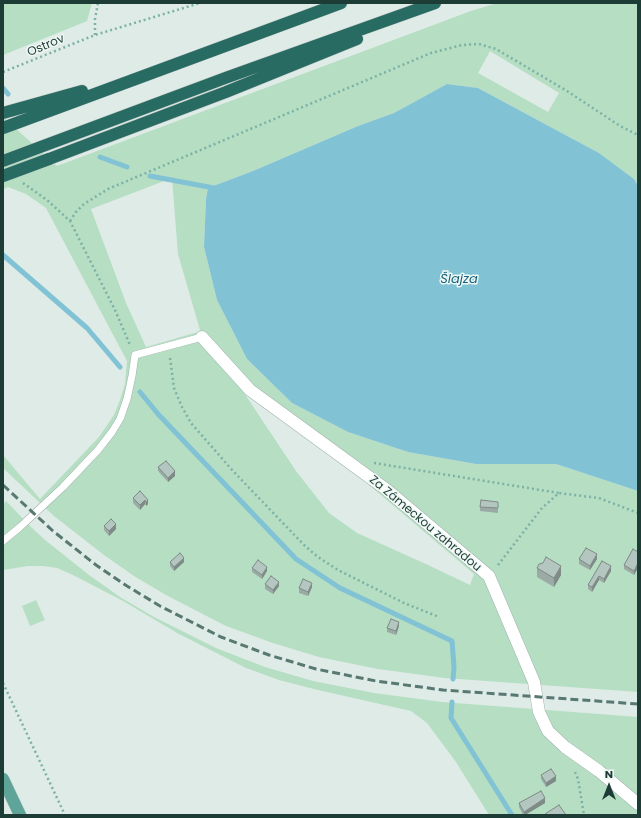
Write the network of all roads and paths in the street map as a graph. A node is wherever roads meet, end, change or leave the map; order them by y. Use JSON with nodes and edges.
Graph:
{"nodes":[{"id":1,"x":98,"y":3,"type":"edge"},
{"id":2,"x":200,"y":3,"type":"edge"},
{"id":3,"x":341,"y":3,"type":"edge"},
{"id":4,"x":435,"y":3,"type":"edge"},
{"id":5,"x":443,"y":3,"type":"edge"},
{"id":6,"x":95,"y":35,"type":"junction"},
{"id":7,"x":162,"y":68,"type":"junction"},
{"id":8,"x":3,"y":72,"type":"edge"},
{"id":9,"x":3,"y":113,"type":"edge"},
{"id":10,"x":7,"y":127,"type":"edge"},
{"id":11,"x":638,"y":136,"type":"edge"},
{"id":12,"x":3,"y":161,"type":"edge"},
{"id":13,"x":3,"y":176,"type":"edge"},
{"id":14,"x":23,"y":182,"type":"dead end"},
{"id":15,"x":70,"y":221,"type":"junction"},
{"id":16,"x":202,"y":337,"type":"joint"},
{"id":17,"x":169,"y":345,"type":"junction"},
{"id":18,"x":134,"y":355,"type":"junction"},
{"id":19,"x":373,"y":463,"type":"dead end"},
{"id":20,"x":559,"y":493,"type":"junction"},
{"id":21,"x":638,"y":513,"type":"edge"},
{"id":22,"x":3,"y":541,"type":"edge"},
{"id":23,"x":489,"y":576,"type":"junction"},
{"id":24,"x":439,"y":617,"type":"dead end"},
{"id":25,"x":3,"y":683,"type":"edge"},
{"id":26,"x":565,"y":747,"type":"junction"},
{"id":27,"x":3,"y":779,"type":"edge"},
{"id":28,"x":638,"y":804,"type":"edge"},
{"id":29,"x":20,"y":815,"type":"edge"},
{"id":30,"x":65,"y":815,"type":"edge"},
{"id":31,"x":584,"y":815,"type":"edge"}],
"edges":[{"from":1,"to":6,"type":"path"},
{"from":2,"to":6,"type":"path","name":"Ostrov"},
{"from":3,"to":7,"type":"highway"},
{"from":4,"to":12,"type":"highway"},
{"from":5,"to":13,"type":"highway","bridge":true},
{"from":6,"to":8,"type":"path","name":"Ostrov"},
{"from":7,"to":9,"type":"highway"},
{"from":7,"to":10,"type":"highway"},
{"from":11,"to":15,"type":"path"},
{"from":14,"to":15,"type":"path"},
{"from":15,"to":18,"type":"path"},
{"from":16,"to":17,"type":"lane"},
{"from":16,"to":23,"type":"street","name":"Za Zámeckou zahradou"},
{"from":17,"to":18,"type":"lane"},
{"from":17,"to":24,"type":"path"},
{"from":18,"to":22,"type":"lane"},
{"from":19,"to":20,"type":"path"},
{"from":20,"to":21,"type":"path"},
{"from":20,"to":23,"type":"path"},
{"from":23,"to":26,"type":"street","name":"Za Zámeckou zahradou"},
{"from":25,"to":30,"type":"path"},
{"from":26,"to":28,"type":"street","name":"Za Zámeckou zahradou"},
{"from":26,"to":31,"type":"path"},
{"from":27,"to":29,"type":"main road"}]}
